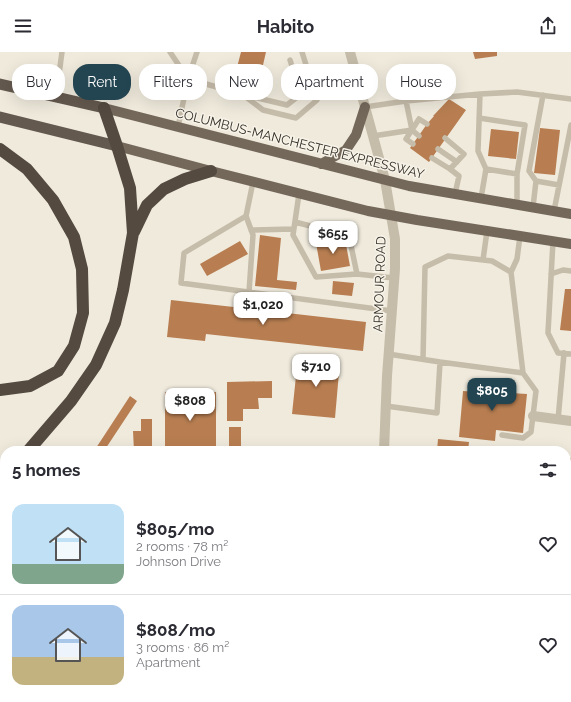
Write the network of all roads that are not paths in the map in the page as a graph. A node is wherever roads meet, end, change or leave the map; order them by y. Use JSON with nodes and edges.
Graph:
{"nodes":[{"id":1,"x":62,"y":52,"type":"edge"},
{"id":2,"x":170,"y":52,"type":"edge"},
{"id":3,"x":198,"y":52,"type":"edge"},
{"id":4,"x":302,"y":52,"type":"edge"},
{"id":5,"x":350,"y":52,"type":"edge"},
{"id":6,"x":290,"y":60,"type":"dead end"},
{"id":7,"x":60,"y":64,"type":"edge"},
{"id":8,"x":178,"y":64,"type":"edge"},
{"id":9,"x":194,"y":64,"type":"edge"},
{"id":10,"x":0,"y":84,"type":"edge"},
{"id":11,"x":12,"y":87,"type":"edge"},
{"id":12,"x":480,"y":94,"type":"junction"},
{"id":13,"x":543,"y":95,"type":"junction"},
{"id":14,"x":65,"y":99,"type":"edge"},
{"id":15,"x":571,"y":99,"type":"edge"},
{"id":16,"x":184,"y":100,"type":"edge"},
{"id":17,"x":250,"y":100,"type":"edge"},
{"id":18,"x":267,"y":100,"type":"edge"},
{"id":19,"x":406,"y":101,"type":"junction"},
{"id":20,"x":365,"y":107,"type":"junction"},
{"id":21,"x":104,"y":108,"type":"junction"},
{"id":22,"x":0,"y":117,"type":"edge"},
{"id":23,"x":479,"y":118,"type":"junction"},
{"id":24,"x":427,"y":124,"type":"dead end"},
{"id":25,"x":571,"y":125,"type":"edge"},
{"id":26,"x":178,"y":127,"type":"junction"},
{"id":27,"x":412,"y":130,"type":"junction"},
{"id":28,"x":373,"y":136,"type":"junction"},
{"id":29,"x":419,"y":136,"type":"dead end"},
{"id":30,"x":445,"y":138,"type":"dead end"},
{"id":31,"x":413,"y":144,"type":"dead end"},
{"id":32,"x":117,"y":146,"type":"junction"},
{"id":33,"x":0,"y":149,"type":"edge"},
{"id":34,"x":438,"y":149,"type":"dead end"},
{"id":35,"x":432,"y":158,"type":"dead end"},
{"id":36,"x":457,"y":162,"type":"junction"},
{"id":37,"x":321,"y":164,"type":"junction"},
{"id":38,"x":450,"y":169,"type":"junction"},
{"id":39,"x":486,"y":169,"type":"junction"},
{"id":40,"x":210,"y":171,"type":"junction"},
{"id":41,"x":517,"y":174,"type":"junction"},
{"id":42,"x":385,"y":180,"type":"junction"},
{"id":43,"x":536,"y":181,"type":"junction"},
{"id":44,"x":253,"y":182,"type":"junction"},
{"id":45,"x":559,"y":184,"type":"junction"},
{"id":46,"x":299,"y":194,"type":"junction"},
{"id":47,"x":455,"y":194,"type":"junction"},
{"id":48,"x":481,"y":198,"type":"junction"},
{"id":49,"x":517,"y":204,"type":"junction"},
{"id":50,"x":533,"y":207,"type":"junction"},
{"id":51,"x":554,"y":211,"type":"junction"},
{"id":52,"x":571,"y":214,"type":"edge"},
{"id":53,"x":246,"y":216,"type":"junction"},
{"id":54,"x":391,"y":216,"type":"junction"},
{"id":55,"x":295,"y":222,"type":"junction"},
{"id":56,"x":293,"y":229,"type":"junction"},
{"id":57,"x":251,"y":230,"type":"junction"},
{"id":58,"x":487,"y":231,"type":"junction"},
{"id":59,"x":133,"y":233,"type":"junction"},
{"id":60,"x":520,"y":236,"type":"junction"},
{"id":61,"x":553,"y":241,"type":"junction"},
{"id":62,"x":571,"y":244,"type":"edge"},
{"id":63,"x":483,"y":260,"type":"junction"},
{"id":64,"x":571,"y":271,"type":"edge"},
{"id":65,"x":511,"y":272,"type":"junction"},
{"id":66,"x":357,"y":274,"type":"junction"},
{"id":67,"x":551,"y":274,"type":"junction"},
{"id":68,"x":394,"y":278,"type":"junction"},
{"id":69,"x":249,"y":292,"type":"junction"},
{"id":70,"x":392,"y":311,"type":"junction"},
{"id":71,"x":564,"y":353,"type":"junction"},
{"id":72,"x":388,"y":354,"type":"junction"},
{"id":73,"x":571,"y":354,"type":"edge"},
{"id":74,"x":423,"y":359,"type":"junction"},
{"id":75,"x":440,"y":362,"type":"junction"},
{"id":76,"x":523,"y":373,"type":"junction"},
{"id":77,"x":0,"y":390,"type":"edge"},
{"id":78,"x":386,"y":406,"type":"junction"},
{"id":79,"x":533,"y":416,"type":"junction"},
{"id":80,"x":558,"y":420,"type":"junction"},
{"id":81,"x":571,"y":421,"type":"edge"},
{"id":82,"x":502,"y":435,"type":"dead end"},
{"id":83,"x":32,"y":446,"type":"edge"},
{"id":84,"x":384,"y":446,"type":"edge"}],
"edges":[{"from":1,"to":7,"type":"lane"},
{"from":2,"to":8,"type":"lane"},
{"from":3,"to":9,"type":"lane"},
{"from":4,"to":17,"type":"lane"},
{"from":5,"to":20,"type":"street","name":"ARMOUR ROAD"},
{"from":6,"to":18,"type":"lane"},
{"from":10,"to":11,"type":"highway","name":"COLUMBUS-MANCHESTER EXPRESSWAY"},
{"from":12,"to":13,"type":"lane"},
{"from":12,"to":19,"type":"lane"},
{"from":12,"to":23,"type":"lane"},
{"from":13,"to":15,"type":"lane"},
{"from":13,"to":43,"type":"lane"},
{"from":14,"to":21,"type":"highway","name":"COLUMBUS-MANCHESTER EXPRESSWAY"},
{"from":16,"to":26,"type":"lane"},
{"from":19,"to":20,"type":"lane"},
{"from":19,"to":27,"type":"lane"},
{"from":20,"to":28,"type":"street","name":"ARMOUR ROAD"},
{"from":20,"to":37,"type":"main road"},
{"from":21,"to":26,"type":"main road","name":"COLUMBUS-MANCHESTER EXPRESSWAY"},
{"from":21,"to":32,"type":"highway"},
{"from":22,"to":32,"type":"highway"},
{"from":23,"to":39,"type":"lane"},
{"from":23,"to":41,"type":"lane"},
{"from":24,"to":27,"type":"lane"},
{"from":25,"to":45,"type":"lane"},
{"from":26,"to":37,"type":"main road","name":"COLUMBUS-MANCHESTER EXPRESSWAY"},
{"from":27,"to":28,"type":"lane"},
{"from":27,"to":29,"type":"lane"},
{"from":27,"to":31,"type":"lane"},
{"from":28,"to":42,"type":"street","name":"ARMOUR ROAD"},
{"from":30,"to":36,"type":"lane"},
{"from":32,"to":40,"type":"main road"},
{"from":32,"to":59,"type":"highway"},
{"from":33,"to":77,"type":"highway"},
{"from":34,"to":36,"type":"lane"},
{"from":35,"to":38,"type":"lane"},
{"from":36,"to":38,"type":"lane"},
{"from":37,"to":42,"type":"main road","name":"COLUMBUS-MANCHESTER EXPRESSWAY"},
{"from":38,"to":47,"type":"lane"},
{"from":39,"to":41,"type":"lane"},
{"from":39,"to":48,"type":"lane"},
{"from":40,"to":44,"type":"main road"},
{"from":40,"to":59,"type":"highway"},
{"from":41,"to":49,"type":"lane"},
{"from":42,"to":47,"type":"main road","name":"COLUMBUS-MANCHESTER EXPRESSWAY"},
{"from":42,"to":54,"type":"street","name":"ARMOUR ROAD"},
{"from":43,"to":45,"type":"lane"},
{"from":43,"to":50,"type":"lane"},
{"from":44,"to":46,"type":"main road"},
{"from":44,"to":53,"type":"lane"},
{"from":45,"to":51,"type":"lane"},
{"from":46,"to":54,"type":"main road"},
{"from":46,"to":55,"type":"lane"},
{"from":47,"to":48,"type":"main road","name":"COLUMBUS-MANCHESTER EXPRESSWAY"},
{"from":48,"to":49,"type":"main road","name":"COLUMBUS-MANCHESTER EXPRESSWAY"},
{"from":49,"to":50,"type":"main road","name":"COLUMBUS-MANCHESTER EXPRESSWAY"},
{"from":50,"to":51,"type":"main road","name":"COLUMBUS-MANCHESTER EXPRESSWAY"},
{"from":51,"to":52,"type":"main road","name":"COLUMBUS-MANCHESTER EXPRESSWAY"},
{"from":53,"to":57,"type":"lane"},
{"from":53,"to":69,"type":"lane"},
{"from":54,"to":58,"type":"main road"},
{"from":54,"to":68,"type":"street","name":"ARMOUR ROAD"},
{"from":55,"to":56,"type":"lane"},
{"from":55,"to":66,"type":"lane"},
{"from":56,"to":57,"type":"lane"},
{"from":56,"to":66,"type":"lane"},
{"from":57,"to":69,"type":"lane"},
{"from":58,"to":60,"type":"main road"},
{"from":58,"to":63,"type":"lane"},
{"from":59,"to":83,"type":"highway"},
{"from":60,"to":61,"type":"main road"},
{"from":60,"to":65,"type":"lane"},
{"from":61,"to":62,"type":"main road"},
{"from":61,"to":67,"type":"lane"},
{"from":63,"to":65,"type":"lane"},
{"from":63,"to":74,"type":"lane"},
{"from":64,"to":67,"type":"lane"},
{"from":65,"to":76,"type":"lane"},
{"from":66,"to":68,"type":"lane"},
{"from":67,"to":71,"type":"lane"},
{"from":68,"to":70,"type":"street","name":"ARMOUR ROAD"},
{"from":69,"to":70,"type":"lane"},
{"from":70,"to":72,"type":"street","name":"ARMOUR ROAD"},
{"from":71,"to":73,"type":"lane"},
{"from":71,"to":80,"type":"lane"},
{"from":72,"to":74,"type":"lane"},
{"from":72,"to":78,"type":"street","name":"ARMOUR ROAD"},
{"from":74,"to":75,"type":"lane"},
{"from":75,"to":76,"type":"lane"},
{"from":75,"to":78,"type":"lane"},
{"from":76,"to":79,"type":"lane"},
{"from":78,"to":84,"type":"street","name":"ARMOUR ROAD"},
{"from":79,"to":80,"type":"street"},
{"from":79,"to":82,"type":"lane"},
{"from":80,"to":81,"type":"street"}]}
